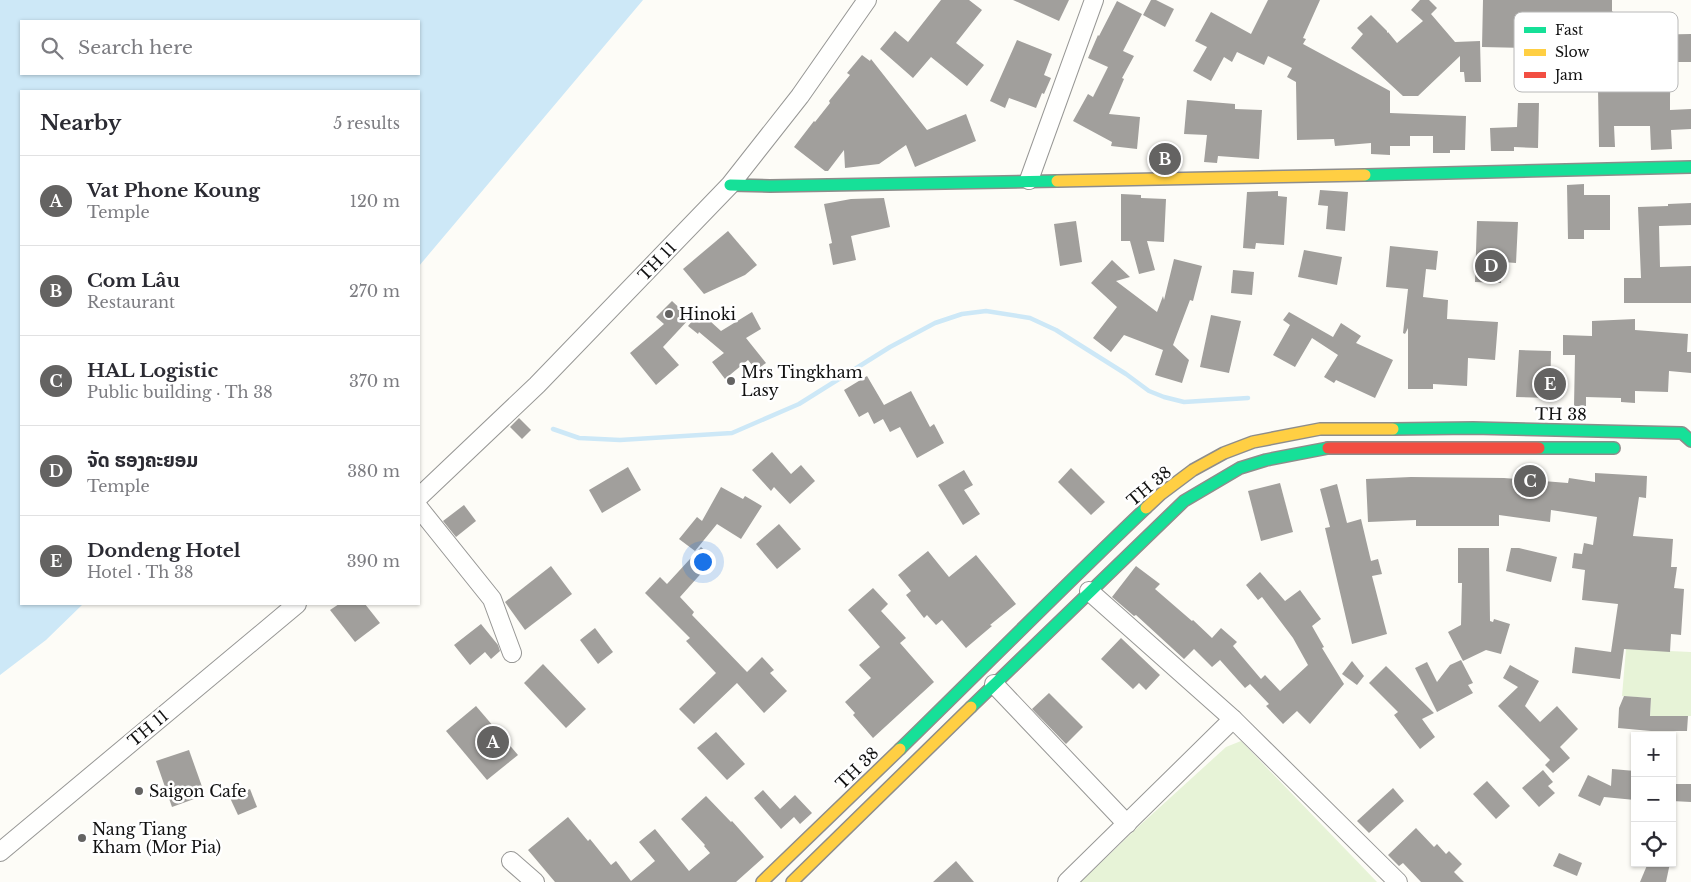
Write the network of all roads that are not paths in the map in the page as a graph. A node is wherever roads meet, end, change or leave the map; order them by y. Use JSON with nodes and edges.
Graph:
{"nodes":[{"id":1,"x":867,"y":0,"type":"edge"},
{"id":2,"x":1094,"y":0,"type":"edge"},
{"id":3,"x":1691,"y":167,"type":"edge"},
{"id":4,"x":1029,"y":180,"type":"junction"},
{"id":5,"x":730,"y":185,"type":"junction"},
{"id":6,"x":1691,"y":441,"type":"edge"},
{"id":7,"x":1624,"y":448,"type":"dead end"},
{"id":8,"x":1681,"y":448,"type":"dead end"},
{"id":9,"x":420,"y":496,"type":"edge"},
{"id":10,"x":420,"y":509,"type":"edge"},
{"id":11,"x":1089,"y":592,"type":"junction"},
{"id":12,"x":296,"y":605,"type":"edge"},
{"id":13,"x":512,"y":653,"type":"dead end"},
{"id":14,"x":994,"y":684,"type":"junction"},
{"id":15,"x":1234,"y":719,"type":"junction"},
{"id":16,"x":1127,"y":824,"type":"junction"},
{"id":17,"x":0,"y":852,"type":"edge"},
{"id":18,"x":510,"y":860,"type":"dead end"},
{"id":19,"x":535,"y":882,"type":"edge"},
{"id":20,"x":762,"y":882,"type":"edge"},
{"id":21,"x":792,"y":882,"type":"edge"},
{"id":22,"x":1067,"y":882,"type":"edge"},
{"id":23,"x":1398,"y":882,"type":"edge"}],
"edges":[{"from":1,"to":5,"type":"street","name":"TH 11"},
{"from":2,"to":4,"type":"street"},
{"from":3,"to":4,"type":"street"},
{"from":4,"to":5,"type":"street"},
{"from":5,"to":9,"type":"street","name":"TH 11"},
{"from":6,"to":8,"type":"street","name":"TH 38"},
{"from":6,"to":20,"type":"street","name":"TH 38"},
{"from":7,"to":11,"type":"street","name":"TH 38"},
{"from":10,"to":13,"type":"street"},
{"from":11,"to":14,"type":"street","name":"TH 38"},
{"from":11,"to":15,"type":"street"},
{"from":12,"to":17,"type":"street","name":"TH 11"},
{"from":14,"to":16,"type":"street"},
{"from":14,"to":21,"type":"street","name":"TH 38"},
{"from":15,"to":16,"type":"street"},
{"from":15,"to":23,"type":"street"},
{"from":16,"to":22,"type":"street"},
{"from":18,"to":19,"type":"street"}]}
